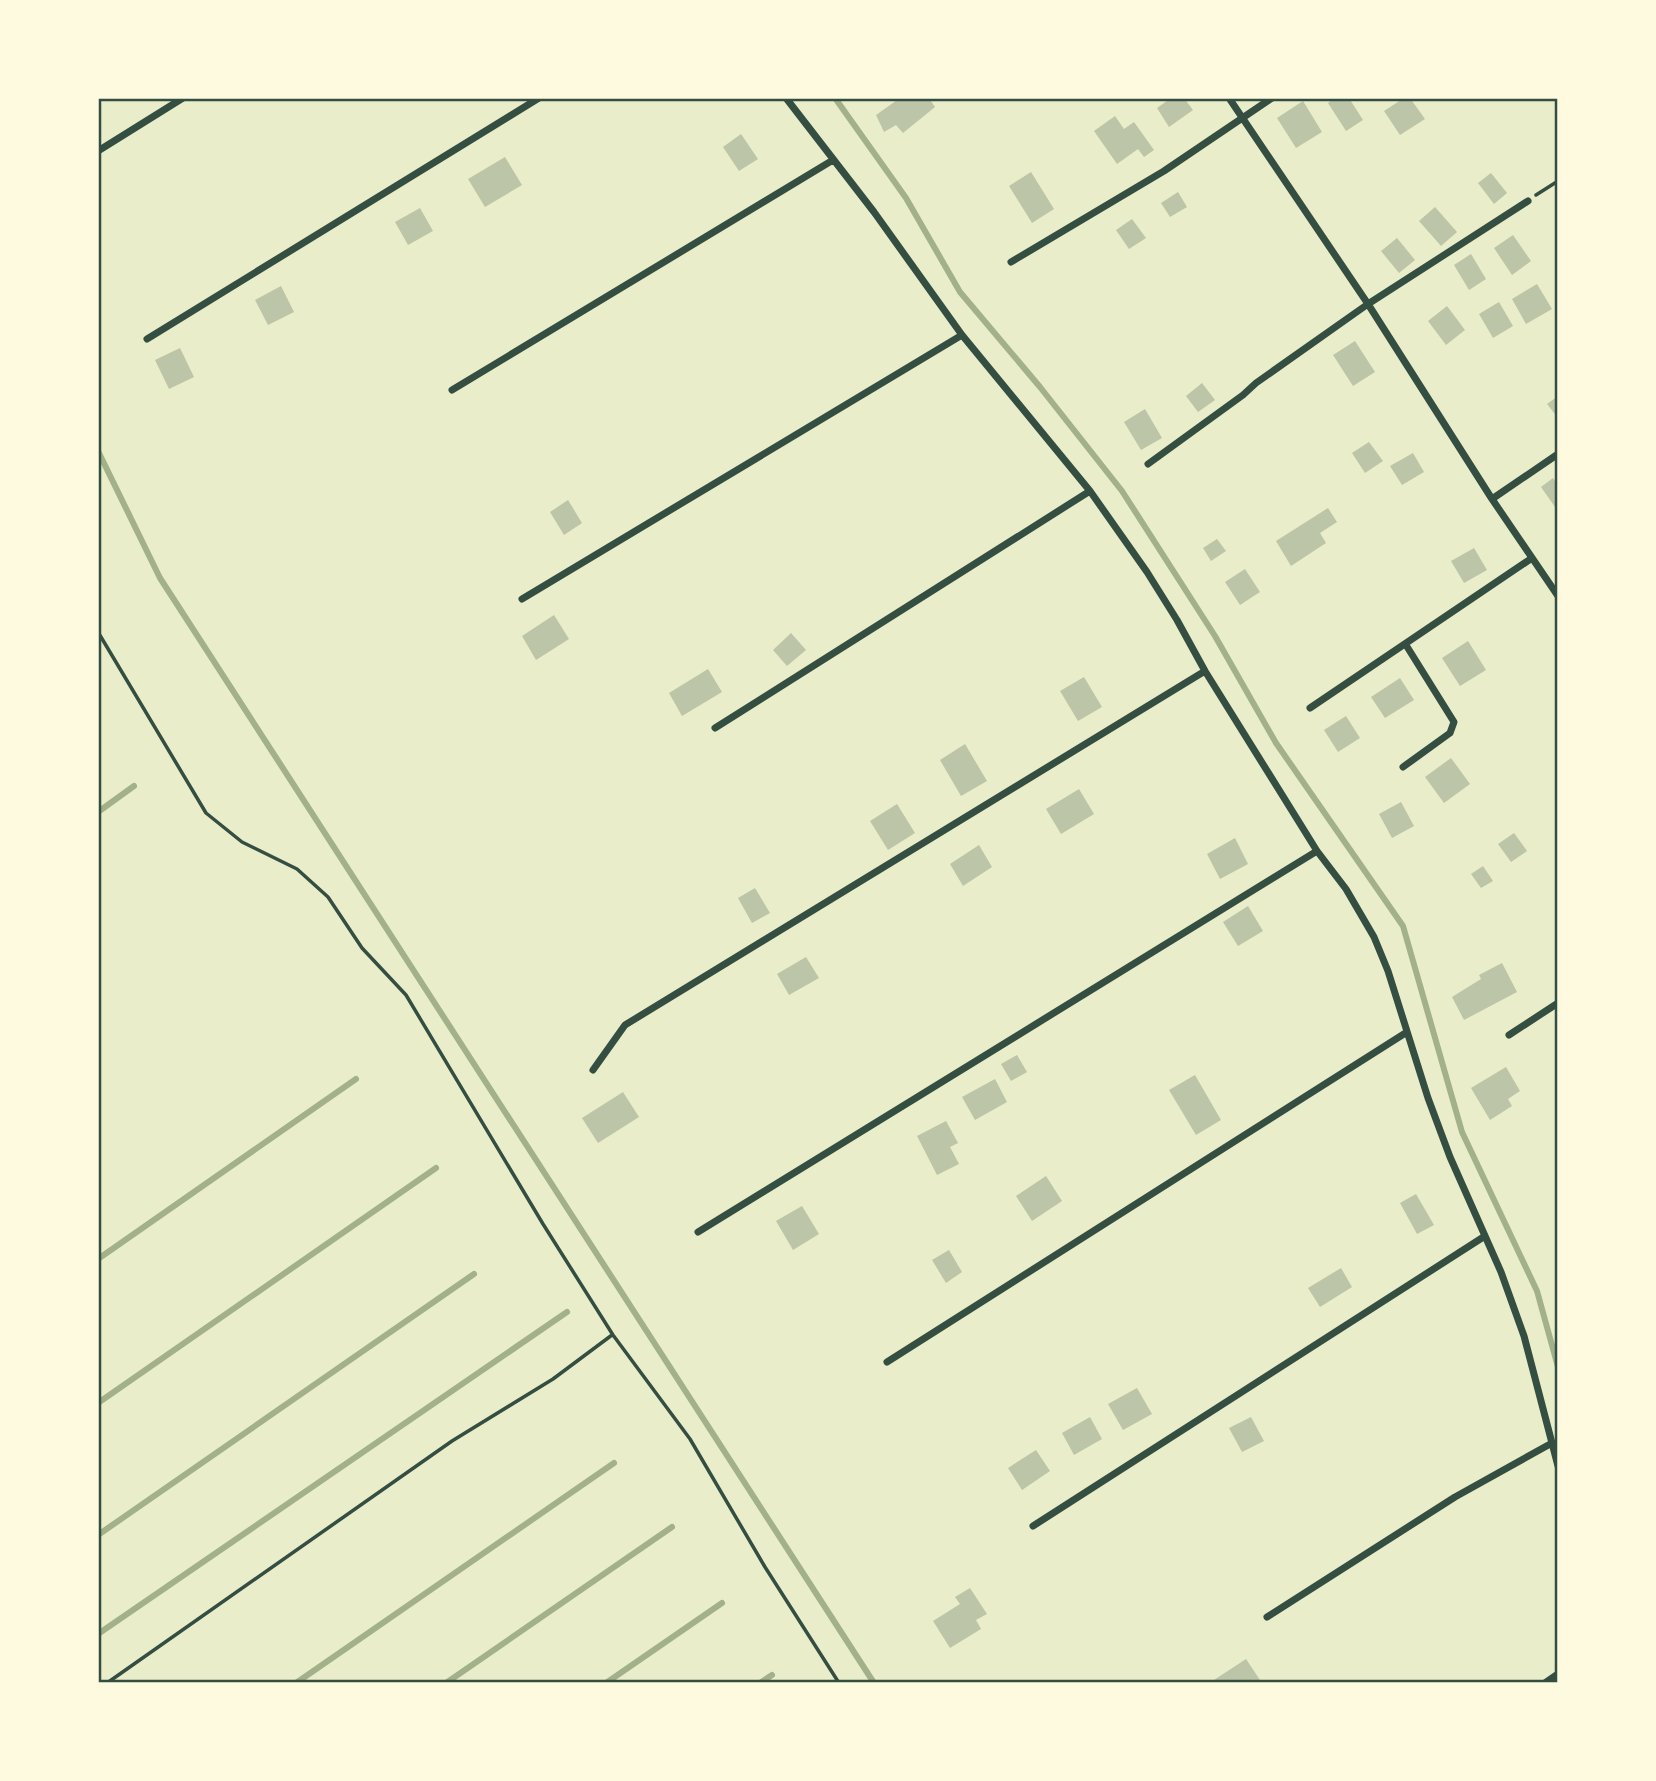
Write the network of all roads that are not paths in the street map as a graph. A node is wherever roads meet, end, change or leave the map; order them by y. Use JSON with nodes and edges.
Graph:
{"nodes":[{"id":1,"x":183,"y":98,"type":"edge"},
{"id":2,"x":539,"y":98,"type":"edge"},
{"id":3,"x":786,"y":98,"type":"edge"},
{"id":4,"x":1229,"y":98,"type":"edge"},
{"id":5,"x":1272,"y":98,"type":"edge"},
{"id":6,"x":1241,"y":117,"type":"junction"},
{"id":7,"x":98,"y":151,"type":"edge"},
{"id":8,"x":833,"y":160,"type":"junction"},
{"id":9,"x":1528,"y":201,"type":"road end"},
{"id":10,"x":1011,"y":262,"type":"dead end"},
{"id":11,"x":1368,"y":304,"type":"junction"},
{"id":12,"x":962,"y":335,"type":"junction"},
{"id":13,"x":147,"y":339,"type":"dead end"},
{"id":14,"x":452,"y":390,"type":"dead end"},
{"id":15,"x":1558,"y":454,"type":"edge"},
{"id":16,"x":1148,"y":464,"type":"dead end"},
{"id":17,"x":1090,"y":491,"type":"junction"},
{"id":18,"x":1492,"y":499,"type":"junction"},
{"id":19,"x":1532,"y":558,"type":"junction"},
{"id":20,"x":1558,"y":596,"type":"edge"},
{"id":21,"x":522,"y":599,"type":"dead end"},
{"id":22,"x":1405,"y":645,"type":"junction"},
{"id":23,"x":1205,"y":671,"type":"junction"},
{"id":24,"x":1310,"y":708,"type":"dead end"},
{"id":25,"x":715,"y":728,"type":"dead end"},
{"id":26,"x":1403,"y":767,"type":"dead end"},
{"id":27,"x":1317,"y":850,"type":"junction"},
{"id":28,"x":1558,"y":1003,"type":"edge"},
{"id":29,"x":1407,"y":1032,"type":"junction"},
{"id":30,"x":1509,"y":1035,"type":"dead end"},
{"id":31,"x":593,"y":1070,"type":"dead end"},
{"id":32,"x":698,"y":1232,"type":"dead end"},
{"id":33,"x":1485,"y":1236,"type":"junction"},
{"id":34,"x":887,"y":1362,"type":"dead end"},
{"id":35,"x":1552,"y":1443,"type":"junction"},
{"id":36,"x":1558,"y":1466,"type":"edge"},
{"id":37,"x":1033,"y":1526,"type":"dead end"},
{"id":38,"x":1267,"y":1617,"type":"dead end"},
{"id":39,"x":1558,"y":1674,"type":"edge"},
{"id":40,"x":1545,"y":1683,"type":"edge"}],
"edges":[{"from":1,"to":7,"type":"street"},
{"from":2,"to":13,"type":"street"},
{"from":3,"to":8,"type":"street"},
{"from":4,"to":6,"type":"street"},
{"from":5,"to":6,"type":"street"},
{"from":6,"to":10,"type":"street"},
{"from":6,"to":11,"type":"street"},
{"from":8,"to":12,"type":"street"},
{"from":8,"to":14,"type":"street"},
{"from":9,"to":11,"type":"street"},
{"from":11,"to":16,"type":"street"},
{"from":11,"to":18,"type":"street"},
{"from":12,"to":17,"type":"street"},
{"from":12,"to":21,"type":"street"},
{"from":15,"to":18,"type":"street"},
{"from":17,"to":23,"type":"street"},
{"from":17,"to":25,"type":"street"},
{"from":18,"to":19,"type":"street"},
{"from":19,"to":20,"type":"street"},
{"from":19,"to":22,"type":"street"},
{"from":22,"to":24,"type":"street"},
{"from":22,"to":26,"type":"street"},
{"from":23,"to":27,"type":"street"},
{"from":23,"to":31,"type":"street"},
{"from":27,"to":29,"type":"street"},
{"from":27,"to":32,"type":"street"},
{"from":28,"to":30,"type":"street"},
{"from":29,"to":33,"type":"street"},
{"from":29,"to":34,"type":"street"},
{"from":33,"to":35,"type":"street"},
{"from":33,"to":37,"type":"street"},
{"from":35,"to":36,"type":"street"},
{"from":35,"to":38,"type":"street"},
{"from":39,"to":40,"type":"street"}]}
